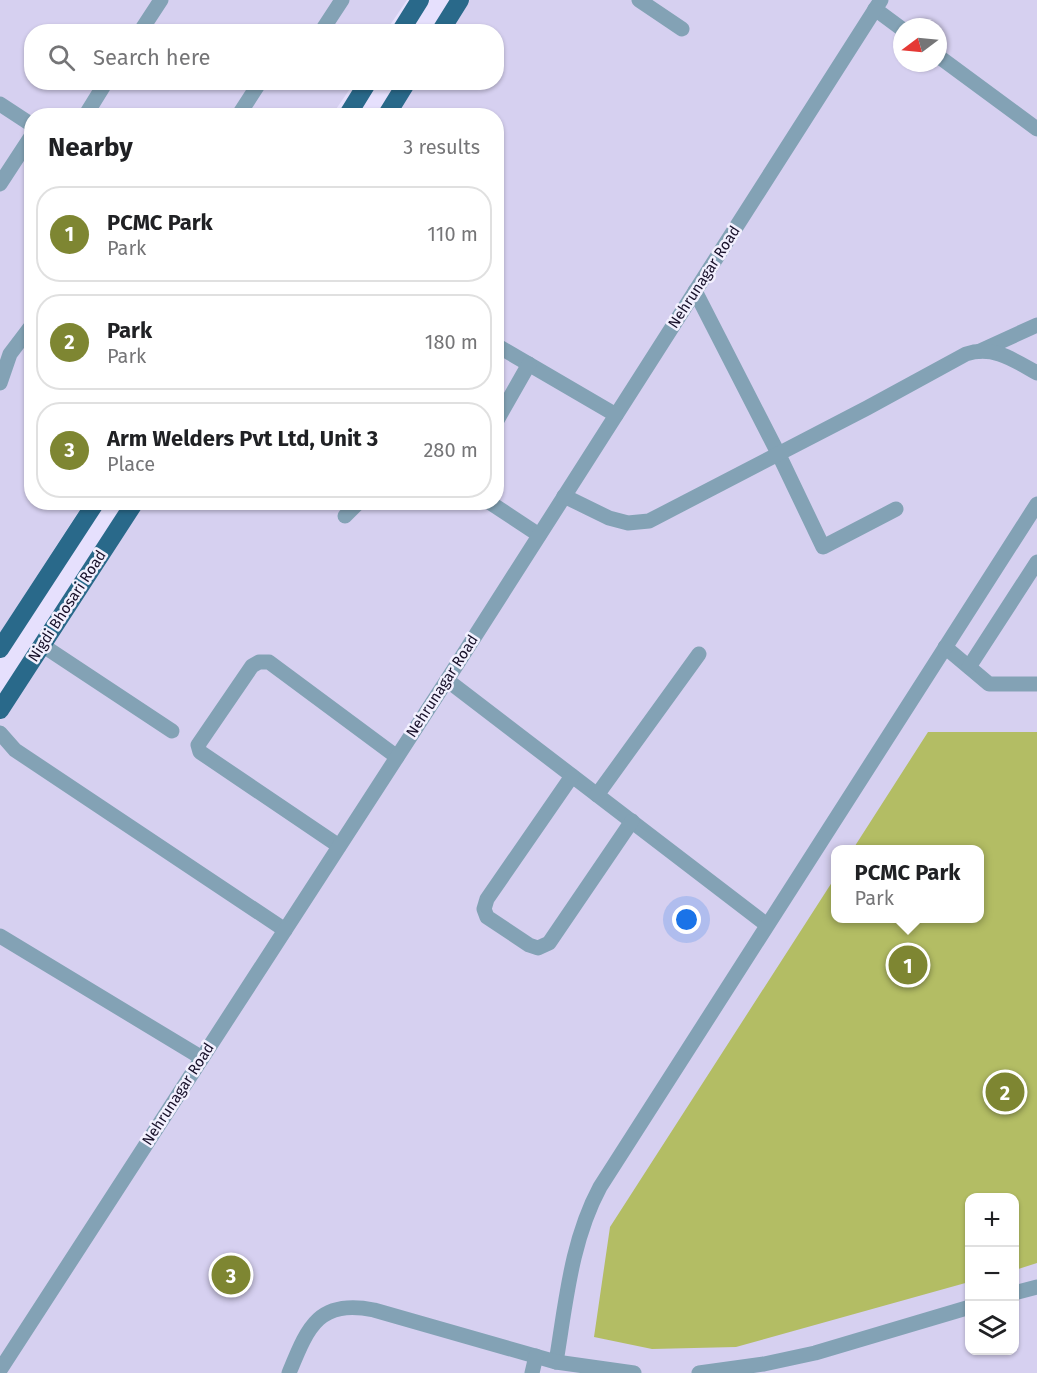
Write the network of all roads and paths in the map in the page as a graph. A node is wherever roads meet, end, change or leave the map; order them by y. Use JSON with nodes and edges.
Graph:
{"nodes":[{"id":1,"x":161,"y":0,"type":"edge"},
{"id":2,"x":342,"y":0,"type":"edge"},
{"id":3,"x":420,"y":0,"type":"edge"},
{"id":4,"x":460,"y":0,"type":"edge"},
{"id":5,"x":639,"y":0,"type":"edge"},
{"id":6,"x":878,"y":5,"type":"edge"},
{"id":7,"x":893,"y":20,"type":"edge"},
{"id":8,"x":145,"y":24,"type":"edge"},
{"id":9,"x":326,"y":24,"type":"edge"},
{"id":10,"x":405,"y":24,"type":"edge"},
{"id":11,"x":445,"y":24,"type":"edge"},
{"id":12,"x":682,"y":28,"type":"dead end"},
{"id":13,"x":947,"y":63,"type":"edge"},
{"id":14,"x":101,"y":90,"type":"edge"},
{"id":15,"x":255,"y":90,"type":"edge"},
{"id":16,"x":363,"y":90,"type":"edge"},
{"id":17,"x":402,"y":90,"type":"edge"},
{"id":18,"x":0,"y":104,"type":"edge"},
{"id":19,"x":90,"y":108,"type":"edge"},
{"id":20,"x":243,"y":108,"type":"edge"},
{"id":21,"x":352,"y":108,"type":"edge"},
{"id":22,"x":391,"y":108,"type":"edge"},
{"id":23,"x":24,"y":120,"type":"edge"},
{"id":24,"x":1037,"y":129,"type":"edge"},
{"id":25,"x":24,"y":147,"type":"edge"},
{"id":26,"x":0,"y":184,"type":"edge"},
{"id":27,"x":695,"y":291,"type":"junction"},
{"id":28,"x":1037,"y":325,"type":"edge"},
{"id":29,"x":24,"y":335,"type":"edge"},
{"id":30,"x":504,"y":350,"type":"edge"},
{"id":31,"x":980,"y":351,"type":"junction"},
{"id":32,"x":529,"y":364,"type":"junction"},
{"id":33,"x":1037,"y":373,"type":"edge"},
{"id":34,"x":0,"y":383,"type":"edge"},
{"id":35,"x":504,"y":408,"type":"edge"},
{"id":36,"x":616,"y":415,"type":"junction"},
{"id":37,"x":779,"y":455,"type":"junction"},
{"id":38,"x":564,"y":496,"type":"junction"},
{"id":39,"x":1037,"y":504,"type":"edge"},
{"id":40,"x":896,"y":509,"type":"dead end"},
{"id":41,"x":91,"y":510,"type":"edge"},
{"id":42,"x":130,"y":510,"type":"edge"},
{"id":43,"x":351,"y":510,"type":"edge"},
{"id":44,"x":501,"y":510,"type":"edge"},
{"id":45,"x":345,"y":516,"type":"dead end"},
{"id":46,"x":538,"y":535,"type":"junction"},
{"id":47,"x":1037,"y":562,"type":"edge"},
{"id":48,"x":42,"y":645,"type":"junction"},
{"id":49,"x":945,"y":647,"type":"junction"},
{"id":50,"x":0,"y":649,"type":"edge"},
{"id":51,"x":699,"y":654,"type":"dead end"},
{"id":52,"x":969,"y":667,"type":"junction"},
{"id":53,"x":447,"y":680,"type":"junction"},
{"id":54,"x":1037,"y":684,"type":"edge"},
{"id":55,"x":1,"y":704,"type":"edge"},
{"id":56,"x":172,"y":731,"type":"dead end"},
{"id":57,"x":0,"y":733,"type":"edge"},
{"id":58,"x":397,"y":757,"type":"junction"},
{"id":59,"x":572,"y":776,"type":"junction"},
{"id":60,"x":597,"y":795,"type":"junction"},
{"id":61,"x":632,"y":821,"type":"junction"},
{"id":62,"x":339,"y":846,"type":"junction"},
{"id":63,"x":767,"y":925,"type":"junction"},
{"id":64,"x":285,"y":930,"type":"junction"},
{"id":65,"x":0,"y":936,"type":"edge"},
{"id":66,"x":202,"y":1058,"type":"junction"},
{"id":67,"x":1037,"y":1287,"type":"edge"},
{"id":68,"x":1019,"y":1292,"type":"edge"},
{"id":69,"x":965,"y":1308,"type":"edge"},
{"id":70,"x":536,"y":1356,"type":"junction"},
{"id":71,"x":556,"y":1362,"type":"junction"},
{"id":72,"x":0,"y":1370,"type":"edge"},
{"id":73,"x":289,"y":1373,"type":"edge"},
{"id":74,"x":532,"y":1373,"type":"edge"},
{"id":75,"x":634,"y":1373,"type":"edge"},
{"id":76,"x":699,"y":1373,"type":"edge"}],
"edges":[{"from":1,"to":8,"type":"street"},
{"from":2,"to":9,"type":"street"},
{"from":3,"to":10,"type":"main road"},
{"from":4,"to":11,"type":"main road"},
{"from":5,"to":12,"type":"street"},
{"from":6,"to":7,"type":"street"},
{"from":6,"to":27,"type":"street","name":"Nehrunagar Road"},
{"from":13,"to":24,"type":"street"},
{"from":14,"to":19,"type":"street"},
{"from":15,"to":20,"type":"street"},
{"from":16,"to":21,"type":"main road"},
{"from":17,"to":22,"type":"main road"},
{"from":18,"to":23,"type":"street"},
{"from":25,"to":26,"type":"street"},
{"from":27,"to":36,"type":"street","name":"Nehrunagar Road"},
{"from":27,"to":37,"type":"street"},
{"from":28,"to":31,"type":"street"},
{"from":29,"to":34,"type":"street"},
{"from":30,"to":32,"type":"street"},
{"from":31,"to":33,"type":"street"},
{"from":31,"to":37,"type":"street"},
{"from":32,"to":35,"type":"street"},
{"from":32,"to":36,"type":"street"},
{"from":36,"to":38,"type":"street","name":"Nehrunagar Road"},
{"from":37,"to":38,"type":"street"},
{"from":37,"to":40,"type":"street"},
{"from":38,"to":46,"type":"street","name":"Nehrunagar Road"},
{"from":39,"to":49,"type":"street"},
{"from":41,"to":50,"type":"main road"},
{"from":42,"to":48,"type":"main road","name":"Nigdi Bhosari Road"},
{"from":43,"to":45,"type":"street"},
{"from":44,"to":46,"type":"street"},
{"from":46,"to":53,"type":"street","name":"Nehrunagar Road"},
{"from":47,"to":52,"type":"street"},
{"from":48,"to":55,"type":"main road","name":"Nigdi Bhosari Road"},
{"from":48,"to":56,"type":"street"},
{"from":49,"to":52,"type":"street"},
{"from":49,"to":63,"type":"street"},
{"from":51,"to":60,"type":"street"},
{"from":52,"to":54,"type":"street"},
{"from":53,"to":58,"type":"street","name":"Nehrunagar Road"},
{"from":53,"to":59,"type":"street"},
{"from":57,"to":64,"type":"street"},
{"from":58,"to":62,"type":"street","name":"Nehrunagar Road"},
{"from":58,"to":62,"type":"street"},
{"from":59,"to":60,"type":"street"},
{"from":59,"to":61,"type":"street"},
{"from":60,"to":61,"type":"street"},
{"from":61,"to":63,"type":"street"},
{"from":62,"to":64,"type":"street","name":"Nehrunagar Road"},
{"from":63,"to":71,"type":"street"},
{"from":64,"to":66,"type":"street","name":"Nehrunagar Road"},
{"from":65,"to":66,"type":"street"},
{"from":66,"to":72,"type":"street","name":"Nehrunagar Road"},
{"from":67,"to":68,"type":"street"},
{"from":69,"to":76,"type":"street"},
{"from":70,"to":71,"type":"street"},
{"from":70,"to":73,"type":"street"},
{"from":70,"to":74,"type":"street"},
{"from":71,"to":75,"type":"street"}]}
